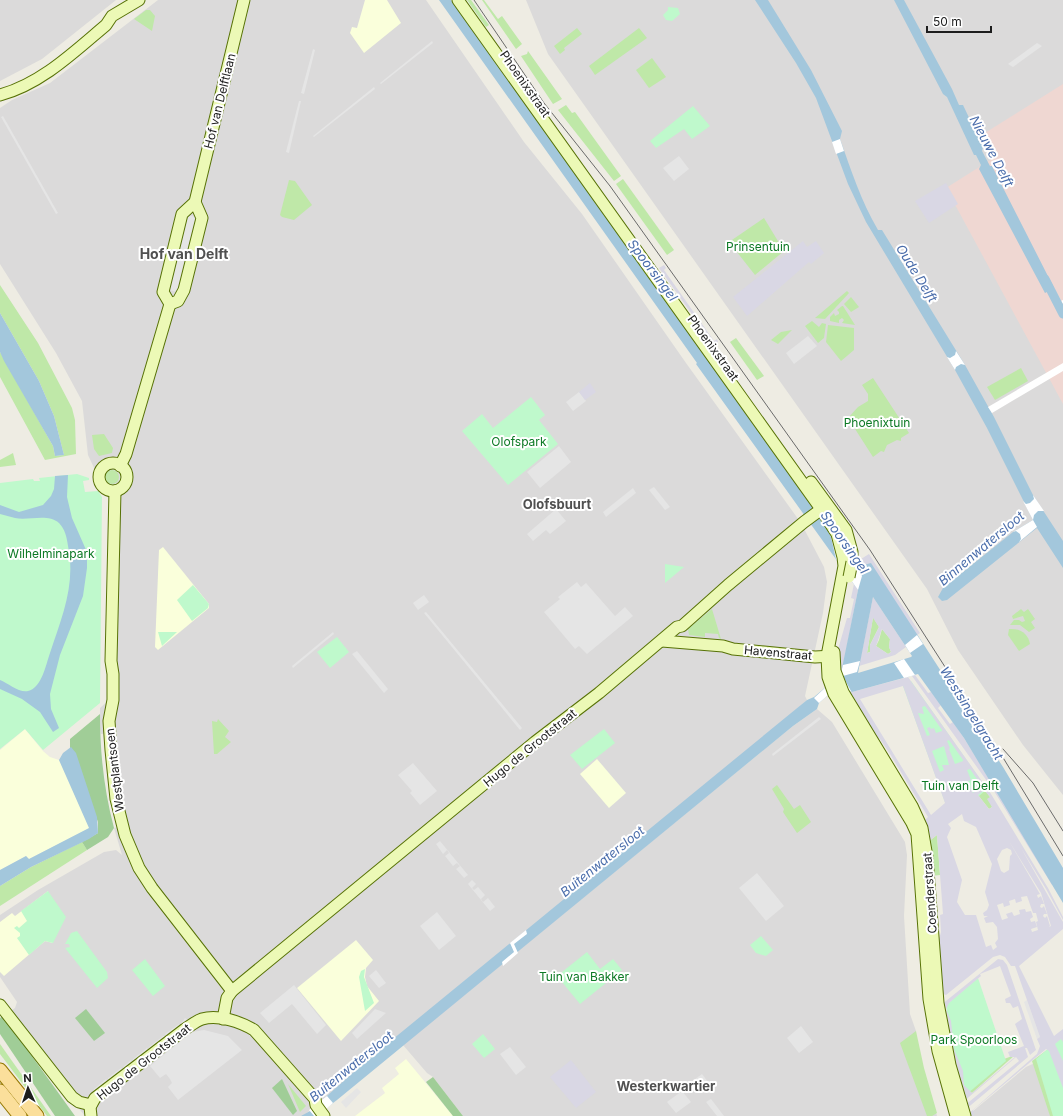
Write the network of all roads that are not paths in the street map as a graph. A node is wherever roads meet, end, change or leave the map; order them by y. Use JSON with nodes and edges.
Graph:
{"nodes":[{"id":1,"x":139,"y":0,"type":"edge"},
{"id":2,"x":244,"y":0,"type":"edge"},
{"id":3,"x":458,"y":0,"type":"edge"},
{"id":4,"x":466,"y":0,"type":"edge"},
{"id":5,"x":0,"y":95,"type":"edge"},
{"id":6,"x":198,"y":206,"type":"junction"},
{"id":7,"x":174,"y":302,"type":"junction"},
{"id":8,"x":120,"y":466,"type":"junction"},
{"id":9,"x":115,"y":491,"type":"junction"},
{"id":10,"x":822,"y":509,"type":"junction"},
{"id":11,"x":848,"y":569,"type":"junction"},
{"id":12,"x":682,"y":626,"type":"junction"},
{"id":13,"x":662,"y":641,"type":"junction"},
{"id":14,"x":686,"y":642,"type":"junction"},
{"id":15,"x":830,"y":656,"type":"junction"},
{"id":16,"x":232,"y":991,"type":"junction"},
{"id":17,"x":0,"y":1004,"type":"edge"},
{"id":18,"x":226,"y":1020,"type":"junction"},
{"id":19,"x":0,"y":1070,"type":"edge"},
{"id":20,"x":0,"y":1091,"type":"edge"},
{"id":21,"x":322,"y":1108,"type":"edge"},
{"id":22,"x":91,"y":1110,"type":"edge"},
{"id":23,"x":960,"y":1114,"type":"edge"},
{"id":24,"x":20,"y":1116,"type":"edge"},
{"id":25,"x":37,"y":1116,"type":"edge"}],
"edges":[{"from":1,"to":5,"type":"street"},
{"from":2,"to":6,"type":"street","name":"Hof van Delftlaan"},
{"from":3,"to":10,"type":"street","name":"Phoenixstraat"},
{"from":4,"to":10,"type":"street","name":"Phoenixstraat"},
{"from":6,"to":7,"type":"street","name":"Hof van Delftlaan"},
{"from":6,"to":7,"type":"street"},
{"from":7,"to":8,"type":"street","name":"Hof van Delftlaan"},
{"from":8,"to":9,"type":"street"},
{"from":8,"to":9,"type":"street"},
{"from":9,"to":16,"type":"street","name":"Westplantsoen"},
{"from":10,"to":11,"type":"street","name":"Phoenixstraat"},
{"from":10,"to":11,"type":"street","name":"Phoenixstraat"},
{"from":10,"to":12,"type":"street","name":"Hugo de Grootstraat"},
{"from":11,"to":15,"type":"street"},
{"from":12,"to":13,"type":"street","name":"Hugo de Grootstraat"},
{"from":12,"to":14,"type":"street"},
{"from":13,"to":14,"type":"street","name":"Havenstraat"},
{"from":13,"to":16,"type":"street","name":"Hugo de Grootstraat"},
{"from":14,"to":15,"type":"street","name":"Havenstraat"},
{"from":15,"to":23,"type":"street","name":"Coenderstraat"},
{"from":16,"to":18,"type":"street","name":"Hugo de Grootstraat"},
{"from":17,"to":22,"type":"street"},
{"from":18,"to":21,"type":"street"},
{"from":18,"to":22,"type":"street","name":"Hugo de Grootstraat"},
{"from":19,"to":25,"type":"main road"},
{"from":20,"to":24,"type":"main road"}]}
